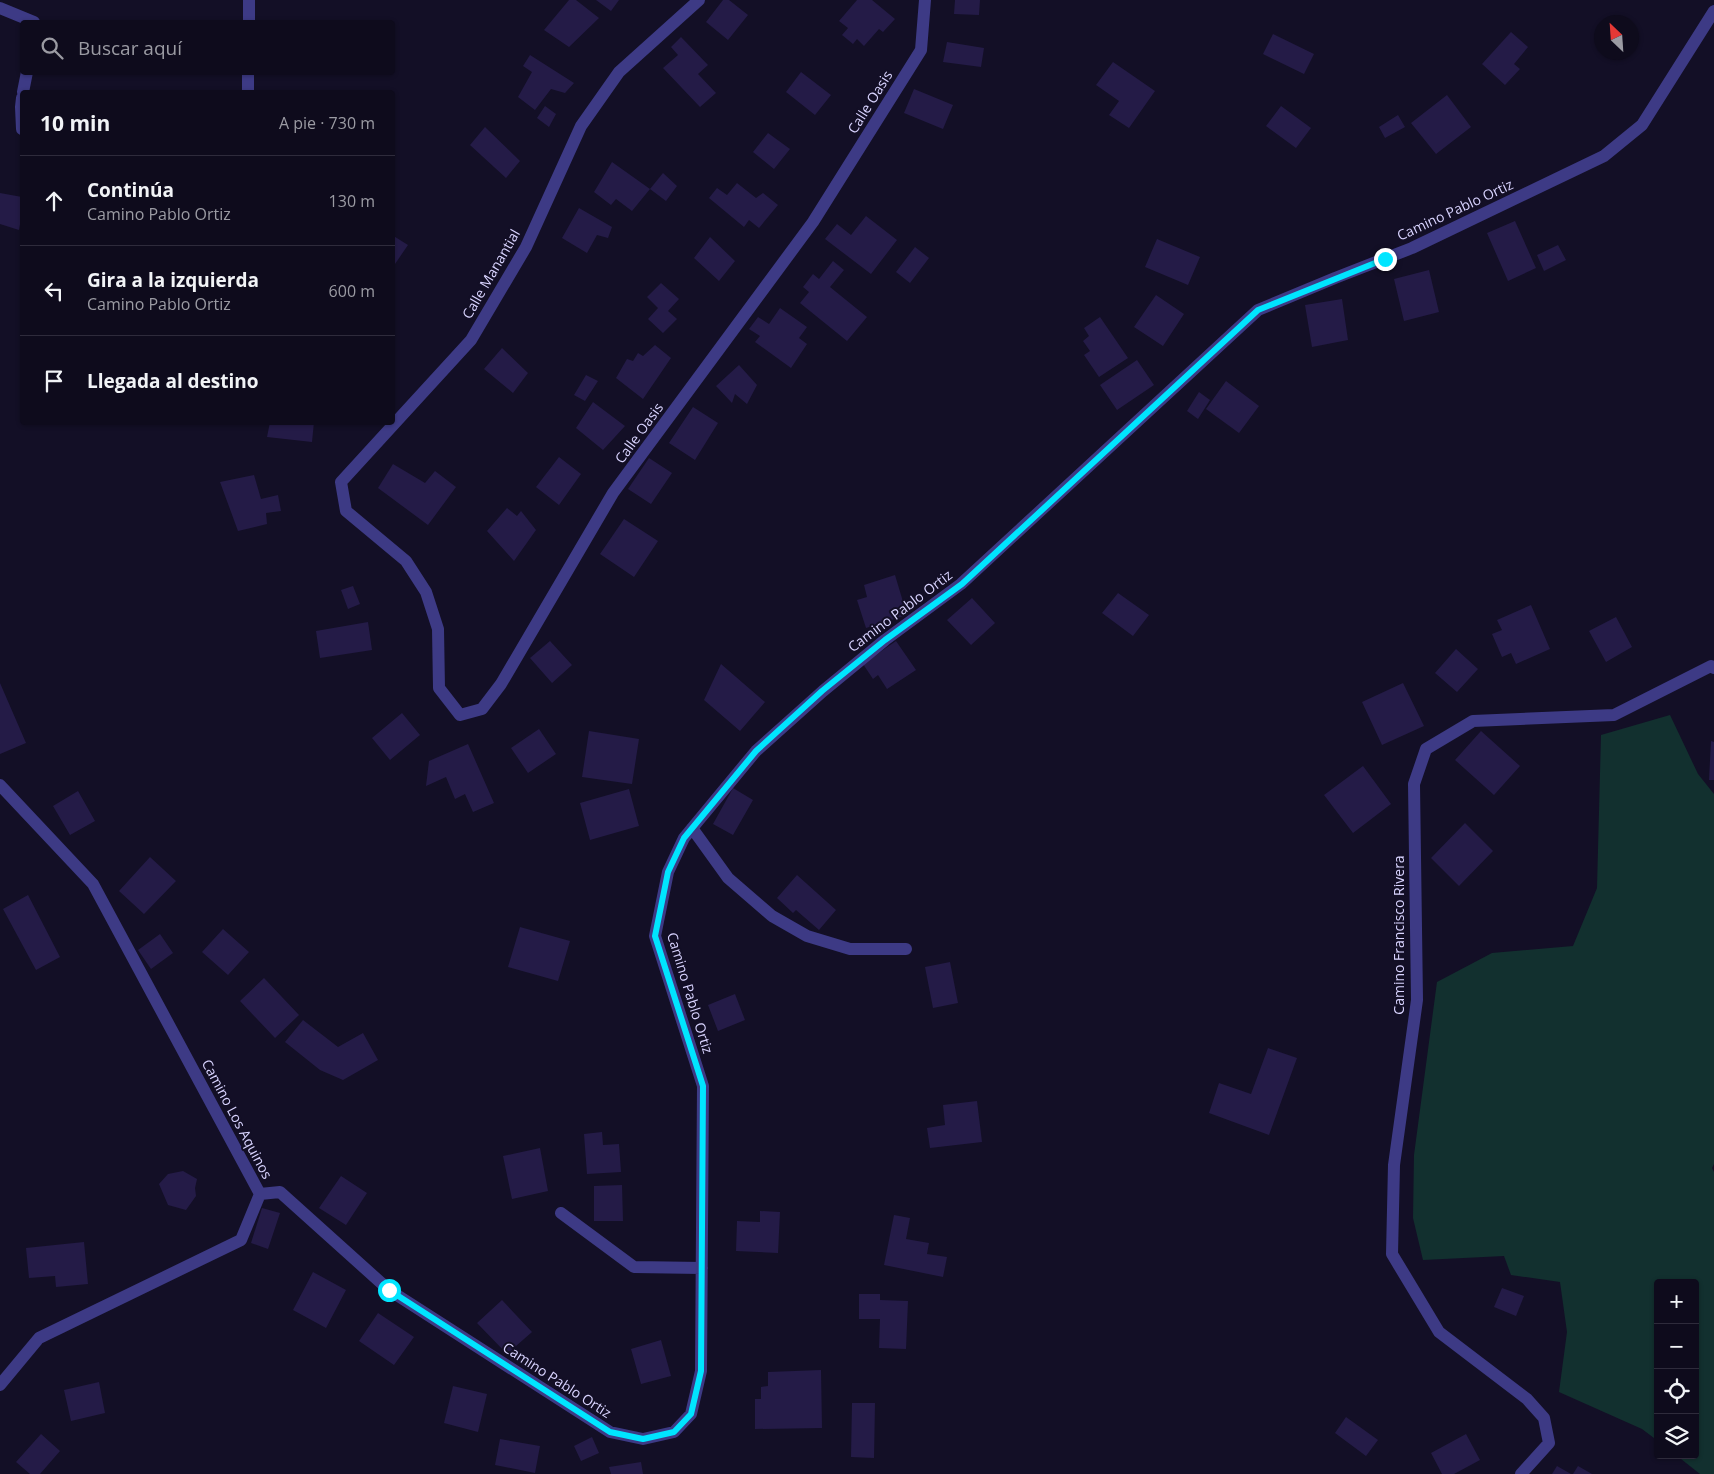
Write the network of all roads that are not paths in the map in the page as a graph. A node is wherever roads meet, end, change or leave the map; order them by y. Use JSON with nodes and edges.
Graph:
{"nodes":[{"id":1,"x":249,"y":0,"type":"edge"},
{"id":2,"x":699,"y":0,"type":"edge"},
{"id":3,"x":926,"y":0,"type":"edge"},
{"id":4,"x":0,"y":8,"type":"edge"},
{"id":5,"x":1714,"y":11,"type":"edge"},
{"id":6,"x":29,"y":20,"type":"edge"},
{"id":7,"x":249,"y":20,"type":"edge"},
{"id":8,"x":26,"y":75,"type":"edge"},
{"id":9,"x":248,"y":75,"type":"edge"},
{"id":10,"x":23,"y":90,"type":"edge"},
{"id":11,"x":248,"y":90,"type":"edge"},
{"id":12,"x":395,"y":423,"type":"edge"},
{"id":13,"x":393,"y":425,"type":"edge"},
{"id":14,"x":391,"y":549,"type":"joint"},
{"id":15,"x":1714,"y":668,"type":"edge"},
{"id":16,"x":0,"y":785,"type":"edge"},
{"id":17,"x":692,"y":828,"type":"junction"},
{"id":18,"x":906,"y":949,"type":"dead end"},
{"id":19,"x":260,"y":1194,"type":"junction"},
{"id":20,"x":561,"y":1213,"type":"dead end"},
{"id":21,"x":702,"y":1268,"type":"junction"},
{"id":22,"x":0,"y":1385,"type":"edge"},
{"id":23,"x":1521,"y":1474,"type":"edge"}],
"edges":[{"from":1,"to":7,"type":"street"},
{"from":2,"to":12,"type":"street","name":"Calle Manantial"},
{"from":3,"to":14,"type":"street","name":"Calle Oasis"},
{"from":4,"to":6,"type":"street"},
{"from":5,"to":17,"type":"street","name":"Camino Pablo Ortiz"},
{"from":8,"to":10,"type":"street"},
{"from":9,"to":11,"type":"street"},
{"from":13,"to":14,"type":"street","name":"Calle Manantial"},
{"from":15,"to":23,"type":"street","name":"Camino Francisco Rivera"},
{"from":16,"to":19,"type":"street","name":"Camino Los Aquinos"},
{"from":17,"to":18,"type":"street"},
{"from":17,"to":21,"type":"street","name":"Camino Pablo Ortiz"},
{"from":19,"to":21,"type":"street","name":"Camino Pablo Ortiz"},
{"from":19,"to":22,"type":"street","name":"Camino Los Aquinos"},
{"from":20,"to":21,"type":"street"}]}
